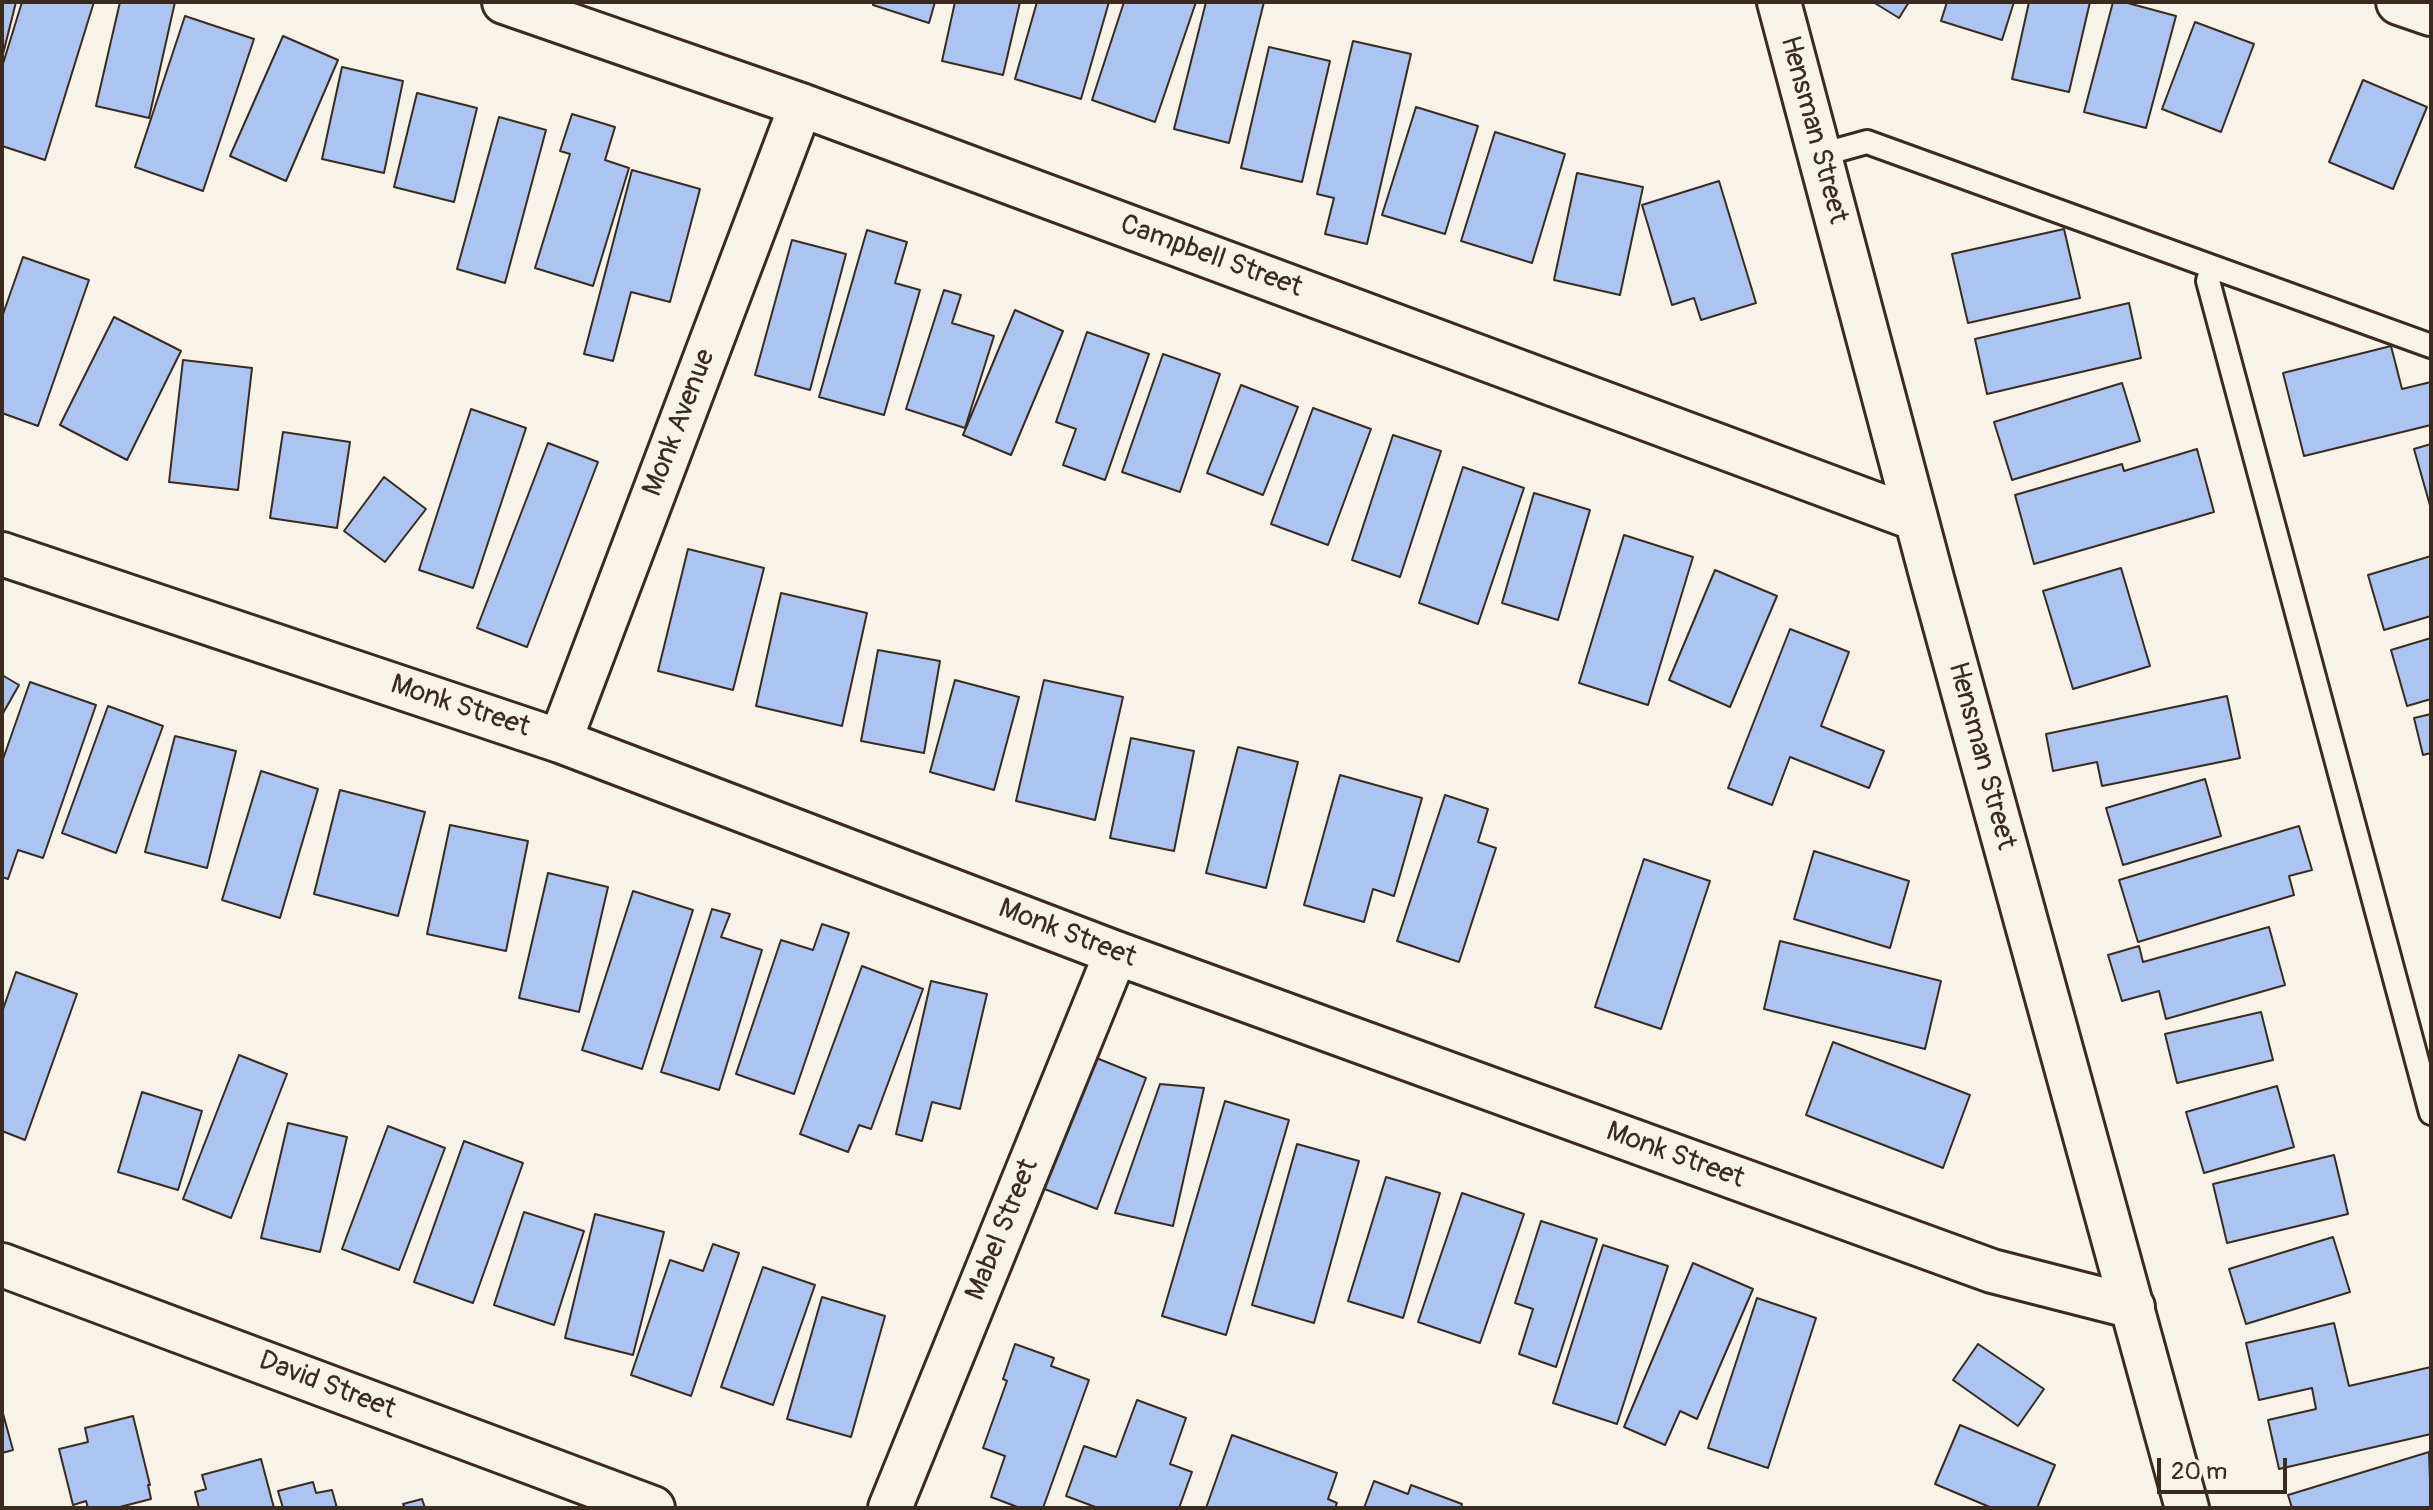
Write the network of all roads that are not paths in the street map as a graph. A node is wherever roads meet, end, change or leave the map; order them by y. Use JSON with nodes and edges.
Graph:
{"nodes":[{"id":1,"x":504,"y":2,"type":"edge"},
{"id":2,"x":1779,"y":2,"type":"edge"},
{"id":3,"x":2399,"y":2,"type":"edge"},
{"id":4,"x":2431,"y":13,"type":"edge"},
{"id":5,"x":801,"y":105,"type":"junction"},
{"id":6,"x":1820,"y":155,"type":"junction"},
{"id":7,"x":2212,"y":267,"type":"junction"},
{"id":8,"x":2431,"y":346,"type":"edge"},
{"id":9,"x":1916,"y":519,"type":"junction"},
{"id":10,"x":2,"y":554,"type":"edge"},
{"id":11,"x":560,"y":741,"type":"junction"},
{"id":12,"x":1116,"y":953,"type":"junction"},
{"id":13,"x":2431,"y":1113,"type":"edge"},
{"id":14,"x":2,"y":1265,"type":"edge"},
{"id":15,"x":2133,"y":1307,"type":"junction"},
{"id":16,"x":653,"y":1508,"type":"edge"},
{"id":17,"x":890,"y":1508,"type":"edge"},
{"id":18,"x":2187,"y":1508,"type":"edge"}],
"edges":[{"from":1,"to":5,"type":"street","name":"Campbell Street"},
{"from":2,"to":6,"type":"street","name":"Hensman Street"},
{"from":3,"to":4,"type":"highway"},
{"from":5,"to":9,"type":"street","name":"Campbell Street"},
{"from":5,"to":11,"type":"street","name":"Monk Avenue"},
{"from":6,"to":7,"type":"lane"},
{"from":6,"to":9,"type":"street","name":"Hensman Street"},
{"from":7,"to":8,"type":"lane"},
{"from":7,"to":13,"type":"lane"},
{"from":9,"to":15,"type":"street","name":"Hensman Street"},
{"from":10,"to":11,"type":"street","name":"Monk Street"},
{"from":11,"to":12,"type":"street","name":"Monk Street"},
{"from":12,"to":15,"type":"street","name":"Monk Street"},
{"from":12,"to":17,"type":"street","name":"Mabel Street"},
{"from":14,"to":16,"type":"street","name":"David Street"},
{"from":15,"to":18,"type":"street","name":"Hensman Street"}]}
